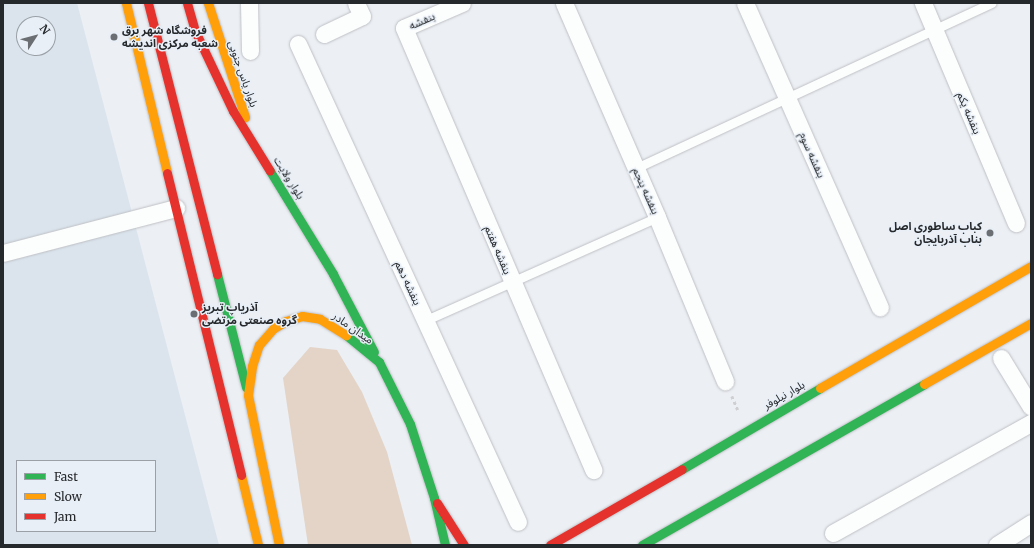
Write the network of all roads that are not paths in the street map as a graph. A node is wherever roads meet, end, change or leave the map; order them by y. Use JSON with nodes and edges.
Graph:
{"nodes":[{"id":1,"x":126,"y":3,"type":"edge"},
{"id":2,"x":148,"y":3,"type":"edge"},
{"id":3,"x":187,"y":3,"type":"edge"},
{"id":4,"x":208,"y":3,"type":"edge"},
{"id":5,"x":249,"y":3,"type":"edge"},
{"id":6,"x":356,"y":3,"type":"edge"},
{"id":7,"x":461,"y":3,"type":"edge"},
{"id":8,"x":564,"y":3,"type":"edge"},
{"id":9,"x":745,"y":3,"type":"edge"},
{"id":10,"x":923,"y":3,"type":"edge"},
{"id":11,"x":992,"y":3,"type":"edge"},
{"id":12,"x":404,"y":28,"type":"joint"},
{"id":13,"x":934,"y":30,"type":"junction"},
{"id":14,"x":324,"y":34,"type":"dead end"},
{"id":15,"x":298,"y":44,"type":"dead end"},
{"id":16,"x":250,"y":51,"type":"dead end"},
{"id":17,"x":787,"y":98,"type":"junction"},
{"id":18,"x":259,"y":152,"type":"junction"},
{"id":19,"x":636,"y":168,"type":"junction"},
{"id":20,"x":176,"y":208,"type":"junction"},
{"id":21,"x":657,"y":217,"type":"junction"},
{"id":22,"x":1016,"y":223,"type":"dead end"},
{"id":23,"x":3,"y":253,"type":"edge"},
{"id":24,"x":1031,"y":266,"type":"edge"},
{"id":25,"x":511,"y":280,"type":"junction"},
{"id":26,"x":880,"y":307,"type":"dead end"},
{"id":27,"x":426,"y":320,"type":"junction"},
{"id":28,"x":1031,"y":323,"type":"edge"},
{"id":29,"x":1001,"y":358,"type":"dead end"},
{"id":30,"x":379,"y":362,"type":"junction"},
{"id":31,"x":725,"y":381,"type":"dead end"},
{"id":32,"x":248,"y":395,"type":"junction"},
{"id":33,"x":1031,"y":407,"type":"edge"},
{"id":34,"x":1031,"y":423,"type":"edge"},
{"id":35,"x":593,"y":470,"type":"dead end"},
{"id":36,"x":434,"y":498,"type":"junction"},
{"id":37,"x":518,"y":522,"type":"dead end"},
{"id":38,"x":1031,"y":523,"type":"edge"},
{"id":39,"x":834,"y":533,"type":"dead end"},
{"id":40,"x":258,"y":545,"type":"edge"},
{"id":41,"x":279,"y":545,"type":"edge"},
{"id":42,"x":445,"y":545,"type":"edge"},
{"id":43,"x":464,"y":545,"type":"edge"},
{"id":44,"x":550,"y":545,"type":"edge"},
{"id":45,"x":642,"y":545,"type":"edge"},
{"id":46,"x":998,"y":545,"type":"edge"}],
"edges":[{"from":1,"to":20,"type":"main road"},
{"from":2,"to":32,"type":"main road"},
{"from":3,"to":18,"type":"main road","name":"بلوار ولایت"},
{"from":4,"to":18,"type":"main road","name":"بلوار یاس جنوبی"},
{"from":5,"to":16,"type":"street"},
{"from":6,"to":14,"type":"street"},
{"from":7,"to":12,"type":"street","name":"بنفشه"},
{"from":8,"to":19,"type":"street","name":"بنفشه پنجم"},
{"from":9,"to":17,"type":"street","name":"بنفشه سوم"},
{"from":10,"to":13,"type":"street","name":"بنفشه یکم"},
{"from":11,"to":13,"type":"lane"},
{"from":12,"to":25,"type":"street","name":"بنفشه هفتم"},
{"from":13,"to":17,"type":"lane"},
{"from":13,"to":22,"type":"street","name":"بنفشه یکم"},
{"from":15,"to":27,"type":"street","name":"بنفشه دهم"},
{"from":17,"to":19,"type":"lane"},
{"from":17,"to":26,"type":"street","name":"بنفشه سوم"},
{"from":18,"to":30,"type":"main road","name":"بلوار ولایت"},
{"from":19,"to":21,"type":"street","name":"بنفشه پنجم"},
{"from":20,"to":23,"type":"street"},
{"from":20,"to":40,"type":"main road"},
{"from":21,"to":25,"type":"lane"},
{"from":21,"to":31,"type":"street","name":"بنفشه پنجم"},
{"from":24,"to":44,"type":"main road","name":"بلوار نیلوفر"},
{"from":25,"to":27,"type":"lane"},
{"from":25,"to":35,"type":"street","name":"بنفشه هفتم"},
{"from":27,"to":37,"type":"street","name":"بنفشه دهم"},
{"from":28,"to":45,"type":"main road"},
{"from":29,"to":33,"type":"street"},
{"from":30,"to":32,"type":"main road","name":"میدان مادر"},
{"from":30,"to":36,"type":"main road","name":"میدان مادر"},
{"from":32,"to":41,"type":"main road","name":"میدان مادر"},
{"from":34,"to":39,"type":"street"},
{"from":36,"to":42,"type":"main road","name":"میدان مادر"},
{"from":36,"to":43,"type":"main road"},
{"from":38,"to":46,"type":"street"}]}
